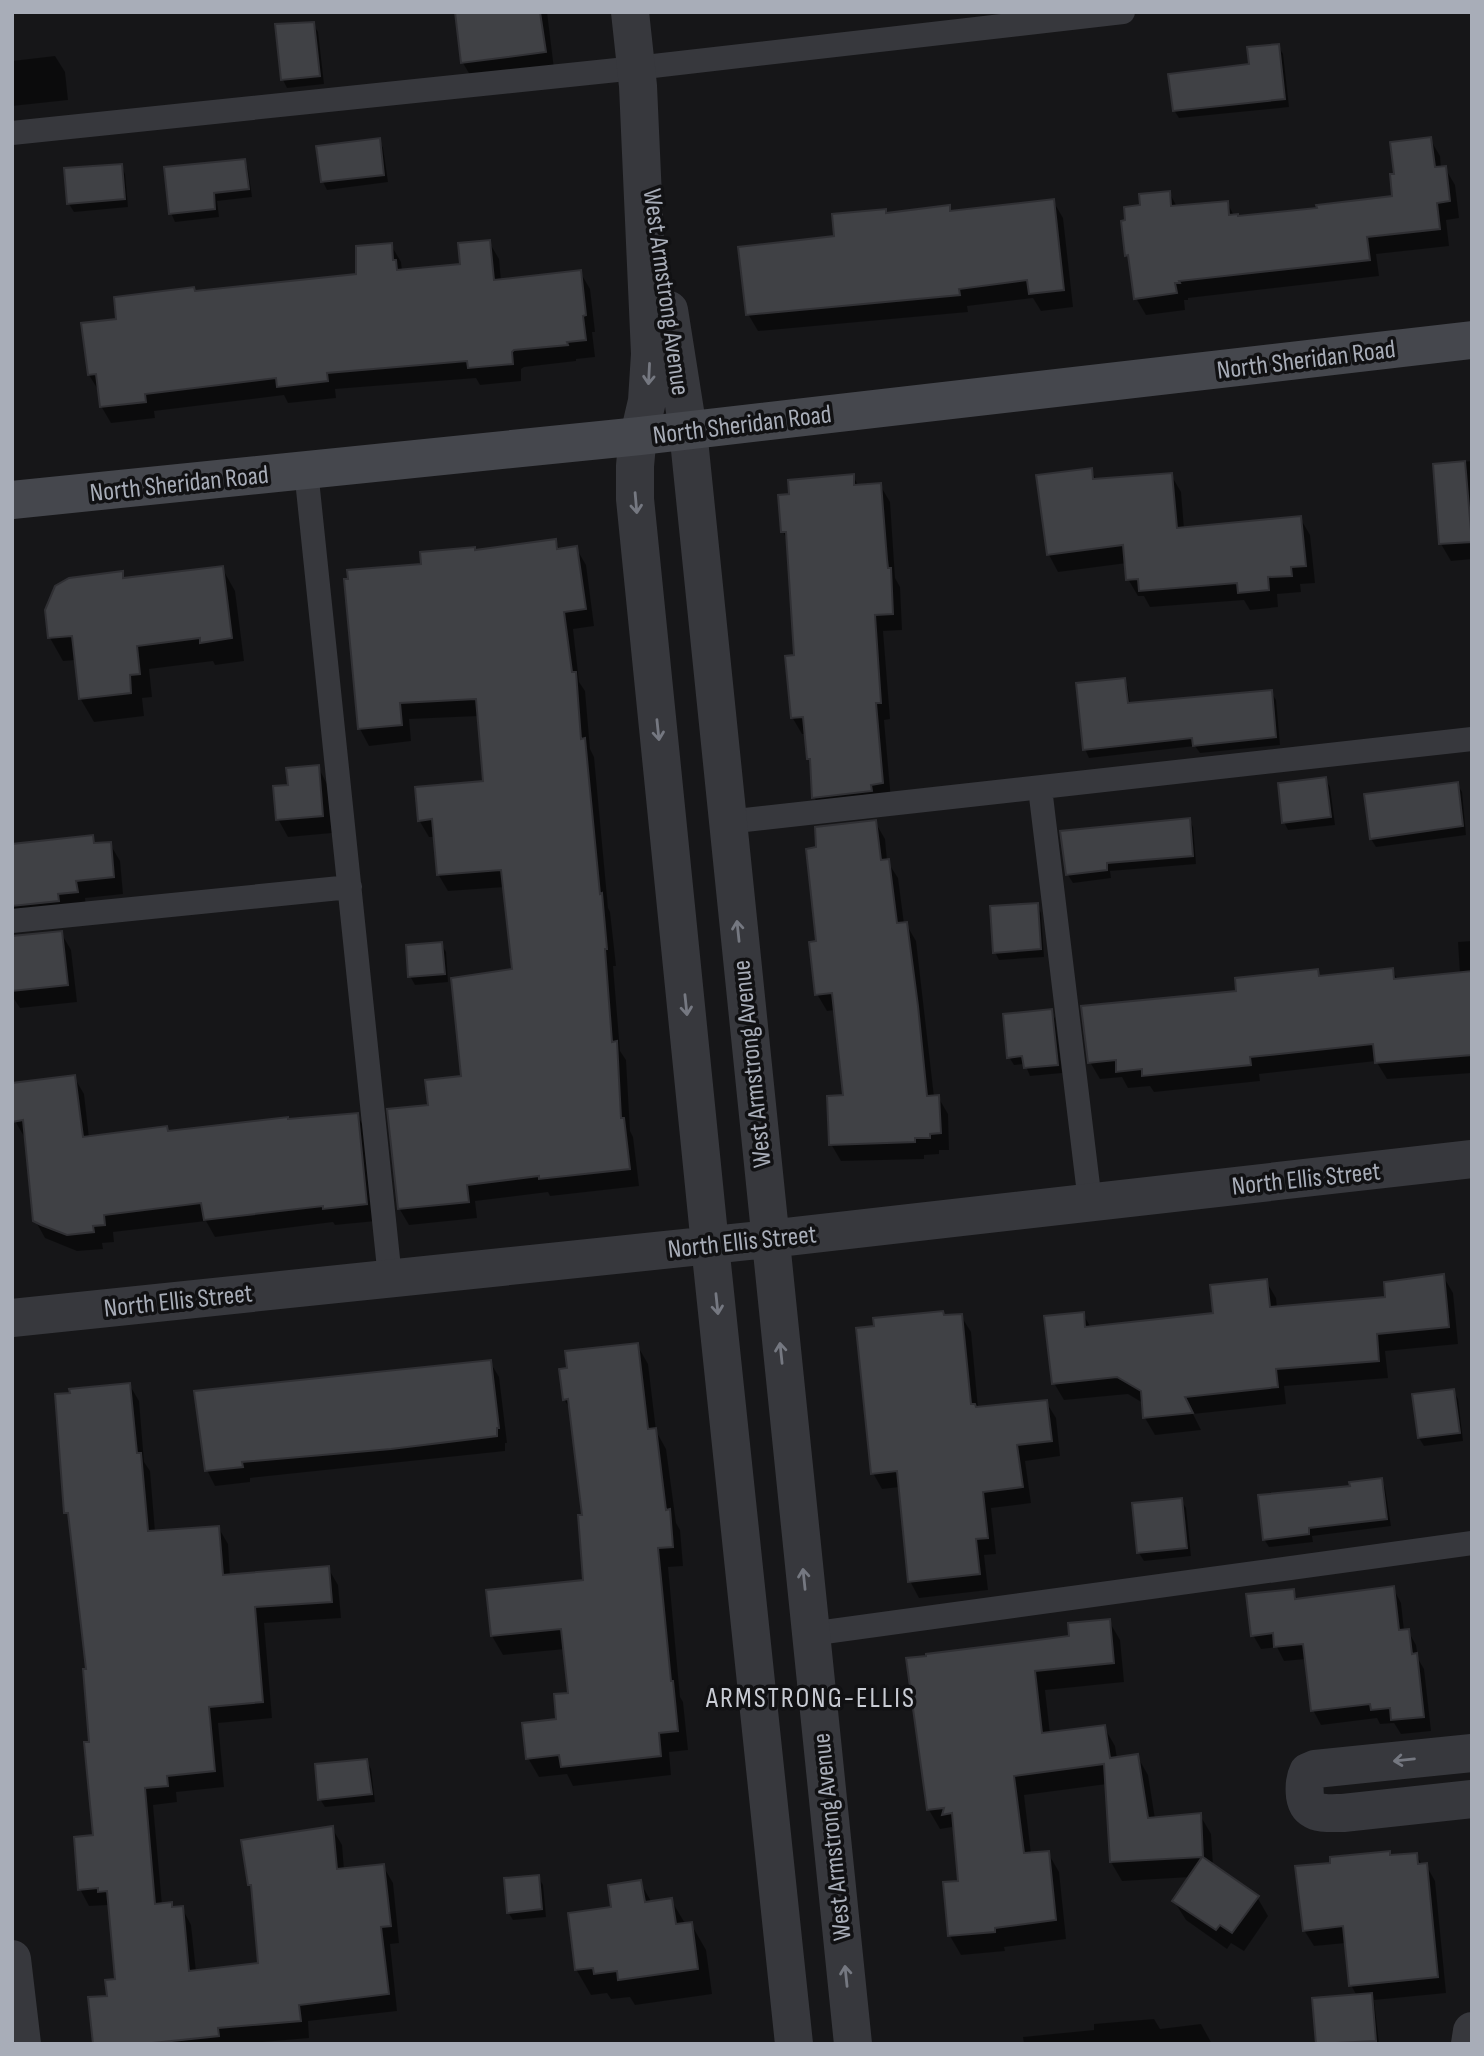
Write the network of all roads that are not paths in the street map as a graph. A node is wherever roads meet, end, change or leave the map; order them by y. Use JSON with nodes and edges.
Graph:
{"nodes":[{"id":1,"x":630,"y":12,"type":"edge"},
{"id":2,"x":1124,"y":12,"type":"edge"},
{"id":3,"x":637,"y":77,"type":"junction"},
{"id":4,"x":12,"y":133,"type":"edge"},
{"id":5,"x":1472,"y":340,"type":"edge"},
{"id":6,"x":688,"y":430,"type":"junction"},
{"id":7,"x":640,"y":436,"type":"junction"},
{"id":8,"x":306,"y":470,"type":"junction"},
{"id":9,"x":12,"y":500,"type":"edge"},
{"id":10,"x":1472,"y":739,"type":"edge"},
{"id":11,"x":1040,"y":788,"type":"junction"},
{"id":12,"x":727,"y":822,"type":"junction"},
{"id":13,"x":350,"y":887,"type":"junction"},
{"id":14,"x":12,"y":921,"type":"edge"},
{"id":15,"x":1472,"y":1159,"type":"edge"},
{"id":16,"x":1090,"y":1202,"type":"junction"},
{"id":17,"x":769,"y":1239,"type":"junction"},
{"id":18,"x":710,"y":1245,"type":"junction"},
{"id":19,"x":390,"y":1278,"type":"junction"},
{"id":20,"x":12,"y":1318,"type":"edge"},
{"id":21,"x":1472,"y":1543,"type":"edge"},
{"id":22,"x":810,"y":1634,"type":"junction"},
{"id":23,"x":1472,"y":1753,"type":"edge"},
{"id":24,"x":1472,"y":1799,"type":"edge"},
{"id":25,"x":12,"y":1959,"type":"edge"},
{"id":26,"x":1472,"y":2031,"type":"edge"},
{"id":27,"x":18,"y":2034,"type":"edge"},
{"id":28,"x":794,"y":2044,"type":"edge"},
{"id":29,"x":853,"y":2044,"type":"edge"},
{"id":30,"x":1470,"y":2044,"type":"edge"}],
"edges":[{"from":1,"to":3,"type":"street","name":"West Armstrong Avenue"},
{"from":2,"to":3,"type":"lane"},
{"from":3,"to":4,"type":"lane"},
{"from":3,"to":6,"type":"street","name":"West Armstrong Avenue"},
{"from":3,"to":7,"type":"street","name":"West Armstrong Avenue","one_way":true},
{"from":5,"to":6,"type":"main road","name":"North Sheridan Road"},
{"from":6,"to":7,"type":"main road","name":"North Sheridan Road"},
{"from":6,"to":12,"type":"street","name":"West Armstrong Avenue"},
{"from":7,"to":8,"type":"main road","name":"North Sheridan Road"},
{"from":7,"to":18,"type":"street","name":"West Armstrong Avenue","one_way":true},
{"from":8,"to":9,"type":"main road","name":"North Sheridan Road"},
{"from":8,"to":13,"type":"lane"},
{"from":10,"to":11,"type":"lane"},
{"from":11,"to":12,"type":"lane"},
{"from":11,"to":16,"type":"lane"},
{"from":17,"to":12,"type":"street","name":"West Armstrong Avenue","one_way":true},
{"from":13,"to":14,"type":"lane"},
{"from":13,"to":19,"type":"lane"},
{"from":15,"to":16,"type":"street","name":"North Ellis Street"},
{"from":16,"to":17,"type":"street","name":"North Ellis Street"},
{"from":17,"to":18,"type":"street","name":"North Ellis Street"},
{"from":22,"to":17,"type":"street","name":"West Armstrong Avenue","one_way":true},
{"from":18,"to":19,"type":"street","name":"North Ellis Street"},
{"from":18,"to":28,"type":"street","name":"West Armstrong Avenue","one_way":true},
{"from":19,"to":20,"type":"street","name":"North Ellis Street"},
{"from":21,"to":22,"type":"lane"},
{"from":29,"to":22,"type":"street","name":"West Armstrong Avenue","one_way":true},
{"from":23,"to":24,"type":"street","one_way":true},
{"from":25,"to":27,"type":"street"},
{"from":26,"to":30,"type":"street"}]}
